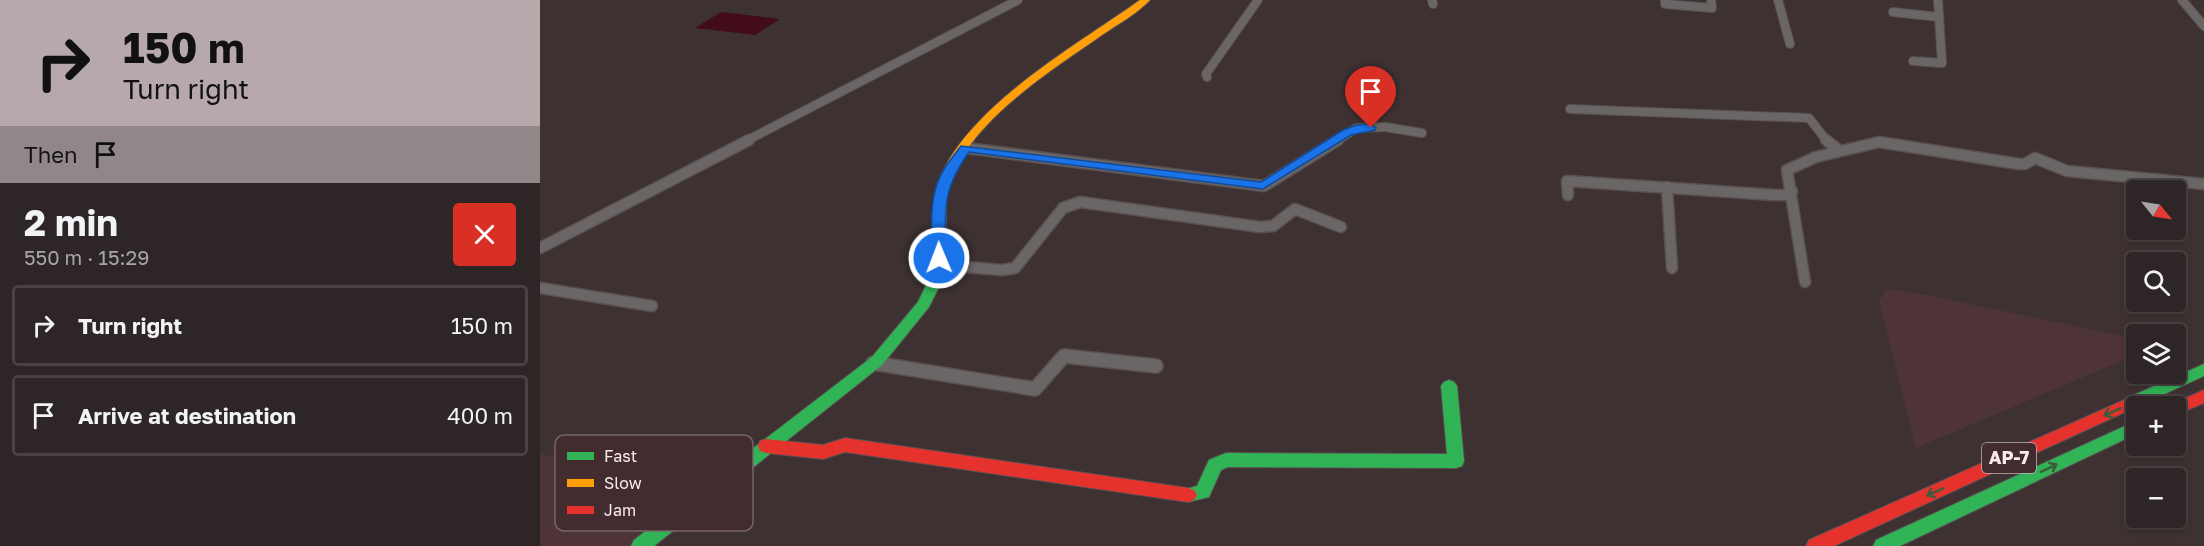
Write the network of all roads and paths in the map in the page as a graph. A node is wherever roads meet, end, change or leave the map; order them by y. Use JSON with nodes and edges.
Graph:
{"nodes":[{"id":1,"x":1018,"y":0,"type":"edge"},
{"id":2,"x":1146,"y":0,"type":"edge"},
{"id":3,"x":1258,"y":0,"type":"edge"},
{"id":4,"x":1665,"y":0,"type":"edge"},
{"id":5,"x":1711,"y":0,"type":"edge"},
{"id":6,"x":1778,"y":0,"type":"edge"},
{"id":7,"x":1938,"y":0,"type":"edge"},
{"id":8,"x":2182,"y":0,"type":"edge"},
{"id":9,"x":1893,"y":12,"type":"dead end"},
{"id":10,"x":1939,"y":17,"type":"junction"},
{"id":11,"x":2204,"y":26,"type":"edge"},
{"id":12,"x":1790,"y":44,"type":"dead end"},
{"id":13,"x":1913,"y":61,"type":"dead end"},
{"id":14,"x":1207,"y":78,"type":"dead end"},
{"id":15,"x":1570,"y":109,"type":"dead end"},
{"id":16,"x":1422,"y":134,"type":"dead end"},
{"id":17,"x":966,"y":148,"type":"junction"},
{"id":18,"x":1840,"y":152,"type":"junction"},
{"id":19,"x":2204,"y":184,"type":"edge"},
{"id":20,"x":1667,"y":187,"type":"junction"},
{"id":21,"x":1792,"y":191,"type":"junction"},
{"id":22,"x":1568,"y":195,"type":"dead end"},
{"id":23,"x":1341,"y":227,"type":"dead end"},
{"id":24,"x":540,"y":248,"type":"edge"},
{"id":25,"x":940,"y":265,"type":"junction"},
{"id":26,"x":1672,"y":268,"type":"dead end"},
{"id":27,"x":1805,"y":282,"type":"dead end"},
{"id":28,"x":540,"y":288,"type":"edge"},
{"id":29,"x":652,"y":306,"type":"dead end"},
{"id":30,"x":873,"y":363,"type":"junction"},
{"id":31,"x":1156,"y":366,"type":"dead end"},
{"id":32,"x":2204,"y":370,"type":"edge"},
{"id":33,"x":1449,"y":386,"type":"dead end"},
{"id":34,"x":2204,"y":396,"type":"edge"},
{"id":35,"x":2186,"y":404,"type":"edge"},
{"id":36,"x":2126,"y":433,"type":"edge"},
{"id":37,"x":766,"y":446,"type":"junction"},
{"id":38,"x":753,"y":456,"type":"edge"},
{"id":39,"x":659,"y":531,"type":"edge"},
{"id":40,"x":640,"y":546,"type":"edge"},
{"id":41,"x":1815,"y":546,"type":"edge"},
{"id":42,"x":1882,"y":546,"type":"edge"}],
"edges":[{"from":1,"to":24,"type":"street"},
{"from":2,"to":17,"type":"main road"},
{"from":3,"to":14,"type":"street"},
{"from":4,"to":5,"type":"street"},
{"from":6,"to":12,"type":"street"},
{"from":7,"to":10,"type":"street"},
{"from":8,"to":11,"type":"street"},
{"from":9,"to":10,"type":"street"},
{"from":10,"to":13,"type":"street"},
{"from":15,"to":18,"type":"street"},
{"from":16,"to":17,"type":"street"},
{"from":17,"to":25,"type":"main road"},
{"from":18,"to":19,"type":"street"},
{"from":18,"to":21,"type":"street"},
{"from":20,"to":21,"type":"street"},
{"from":20,"to":22,"type":"street"},
{"from":20,"to":26,"type":"street"},
{"from":21,"to":27,"type":"street"},
{"from":23,"to":25,"type":"street"},
{"from":25,"to":30,"type":"main road"},
{"from":28,"to":29,"type":"street"},
{"from":30,"to":31,"type":"street"},
{"from":30,"to":37,"type":"main road"},
{"from":32,"to":41,"type":"main road","number":"AP-7","one_way":true},
{"from":33,"to":37,"type":"main road"},
{"from":34,"to":35,"type":"main road"},
{"from":42,"to":36,"type":"main road","number":"AP-7","one_way":true},
{"from":37,"to":38,"type":"main road"},
{"from":39,"to":40,"type":"main road"}]}
